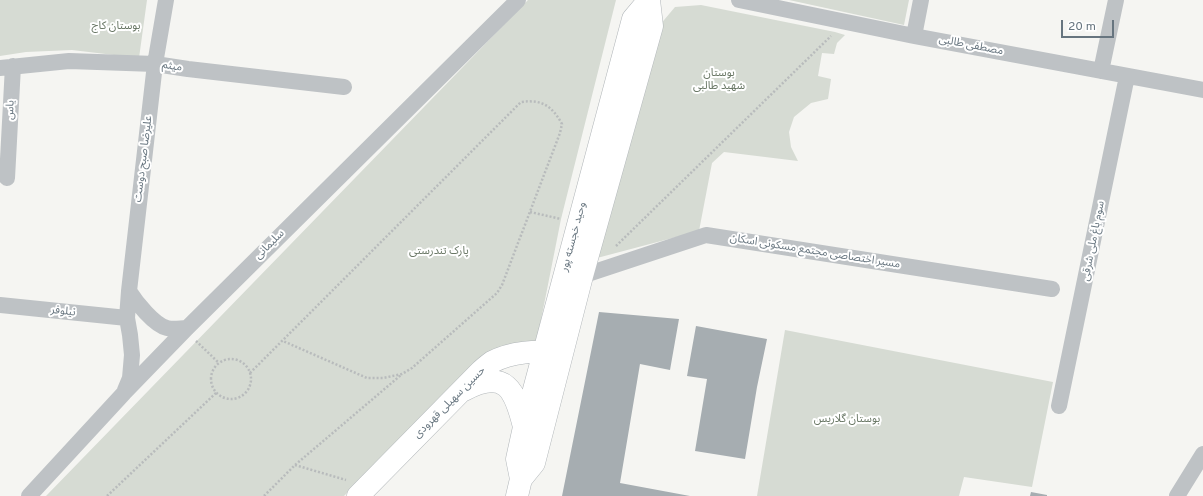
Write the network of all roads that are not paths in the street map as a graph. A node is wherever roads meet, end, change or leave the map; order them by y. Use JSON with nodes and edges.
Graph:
{"nodes":[{"id":1,"x":166,"y":0,"type":"edge"},
{"id":2,"x":518,"y":0,"type":"edge"},
{"id":3,"x":649,"y":0,"type":"edge"},
{"id":4,"x":739,"y":0,"type":"edge"},
{"id":5,"x":921,"y":0,"type":"edge"},
{"id":6,"x":1116,"y":0,"type":"edge"},
{"id":7,"x":914,"y":36,"type":"junction"},
{"id":8,"x":155,"y":64,"type":"junction"},
{"id":9,"x":7,"y":67,"type":"edge"},
{"id":10,"x":1101,"y":71,"type":"junction"},
{"id":11,"x":1127,"y":76,"type":"junction"},
{"id":12,"x":344,"y":87,"type":"dead end"},
{"id":13,"x":1203,"y":90,"type":"edge"},
{"id":14,"x":7,"y":178,"type":"dead end"},
{"id":15,"x":582,"y":276,"type":"junction"},
{"id":16,"x":1052,"y":289,"type":"dead end"},
{"id":17,"x":129,"y":290,"type":"junction"},
{"id":18,"x":0,"y":305,"type":"edge"},
{"id":19,"x":127,"y":318,"type":"junction"},
{"id":20,"x":185,"y":329,"type":"junction"},
{"id":21,"x":553,"y":352,"type":"junction"},
{"id":22,"x":124,"y":393,"type":"junction"},
{"id":23,"x":458,"y":393,"type":"junction"},
{"id":24,"x":1059,"y":406,"type":"dead end"},
{"id":25,"x":524,"y":427,"type":"junction"},
{"id":26,"x":1203,"y":454,"type":"edge"},
{"id":27,"x":354,"y":488,"type":"edge"},
{"id":28,"x":519,"y":488,"type":"edge"},
{"id":29,"x":29,"y":496,"type":"edge"},
{"id":30,"x":1177,"y":496,"type":"edge"}],
"edges":[{"from":1,"to":8,"type":"street","name":"علیرضا صبح دوست"},
{"from":2,"to":20,"type":"street","name":"سلیمانی"},
{"from":3,"to":15,"type":"main road","name":"وحید خجسته پور"},
{"from":3,"to":21,"type":"main road","name":"وحید خجسته پور"},
{"from":4,"to":7,"type":"street","name":"مصطفی طالبی"},
{"from":5,"to":7,"type":"street"},
{"from":6,"to":10,"type":"street"},
{"from":7,"to":10,"type":"street","name":"مصطفی طالبی"},
{"from":8,"to":9,"type":"street","name":"میثم"},
{"from":8,"to":12,"type":"street","name":"میثم"},
{"from":8,"to":17,"type":"street","name":"علیرضا صبح دوست"},
{"from":9,"to":14,"type":"street","name":"یاس"},
{"from":10,"to":11,"type":"street","name":"مصطفی طالبی"},
{"from":11,"to":13,"type":"street","name":"مصطفی طالبی"},
{"from":11,"to":24,"type":"street","name":"سوم باغ ملی شرقی"},
{"from":15,"to":16,"type":"street","name":"مسیر اختصاصی مجتمع مسکونی اسکان"},
{"from":15,"to":21,"type":"main road","name":"وحید خجسته پور"},
{"from":17,"to":19,"type":"street","name":"علیرضا صبح دوست"},
{"from":17,"to":20,"type":"street"},
{"from":18,"to":19,"type":"street","name":"نیلوفر"},
{"from":19,"to":22,"type":"street","name":"علیرضا صبح دوست"},
{"from":20,"to":22,"type":"street","name":"سلیمانی"},
{"from":21,"to":23,"type":"main road","name":"حسین سهیلی قهرودی"},
{"from":21,"to":25,"type":"main road","name":"وحید خجسته پور"},
{"from":21,"to":28,"type":"main road","name":"وحید خجسته پور"},
{"from":22,"to":29,"type":"street","name":"سلیمانی"},
{"from":23,"to":25,"type":"main road"},
{"from":23,"to":27,"type":"main road","name":"حسین سهیلی قهرودی"},
{"from":25,"to":28,"type":"main road","name":"وحید خجسته پور"},
{"from":26,"to":30,"type":"street"}]}
